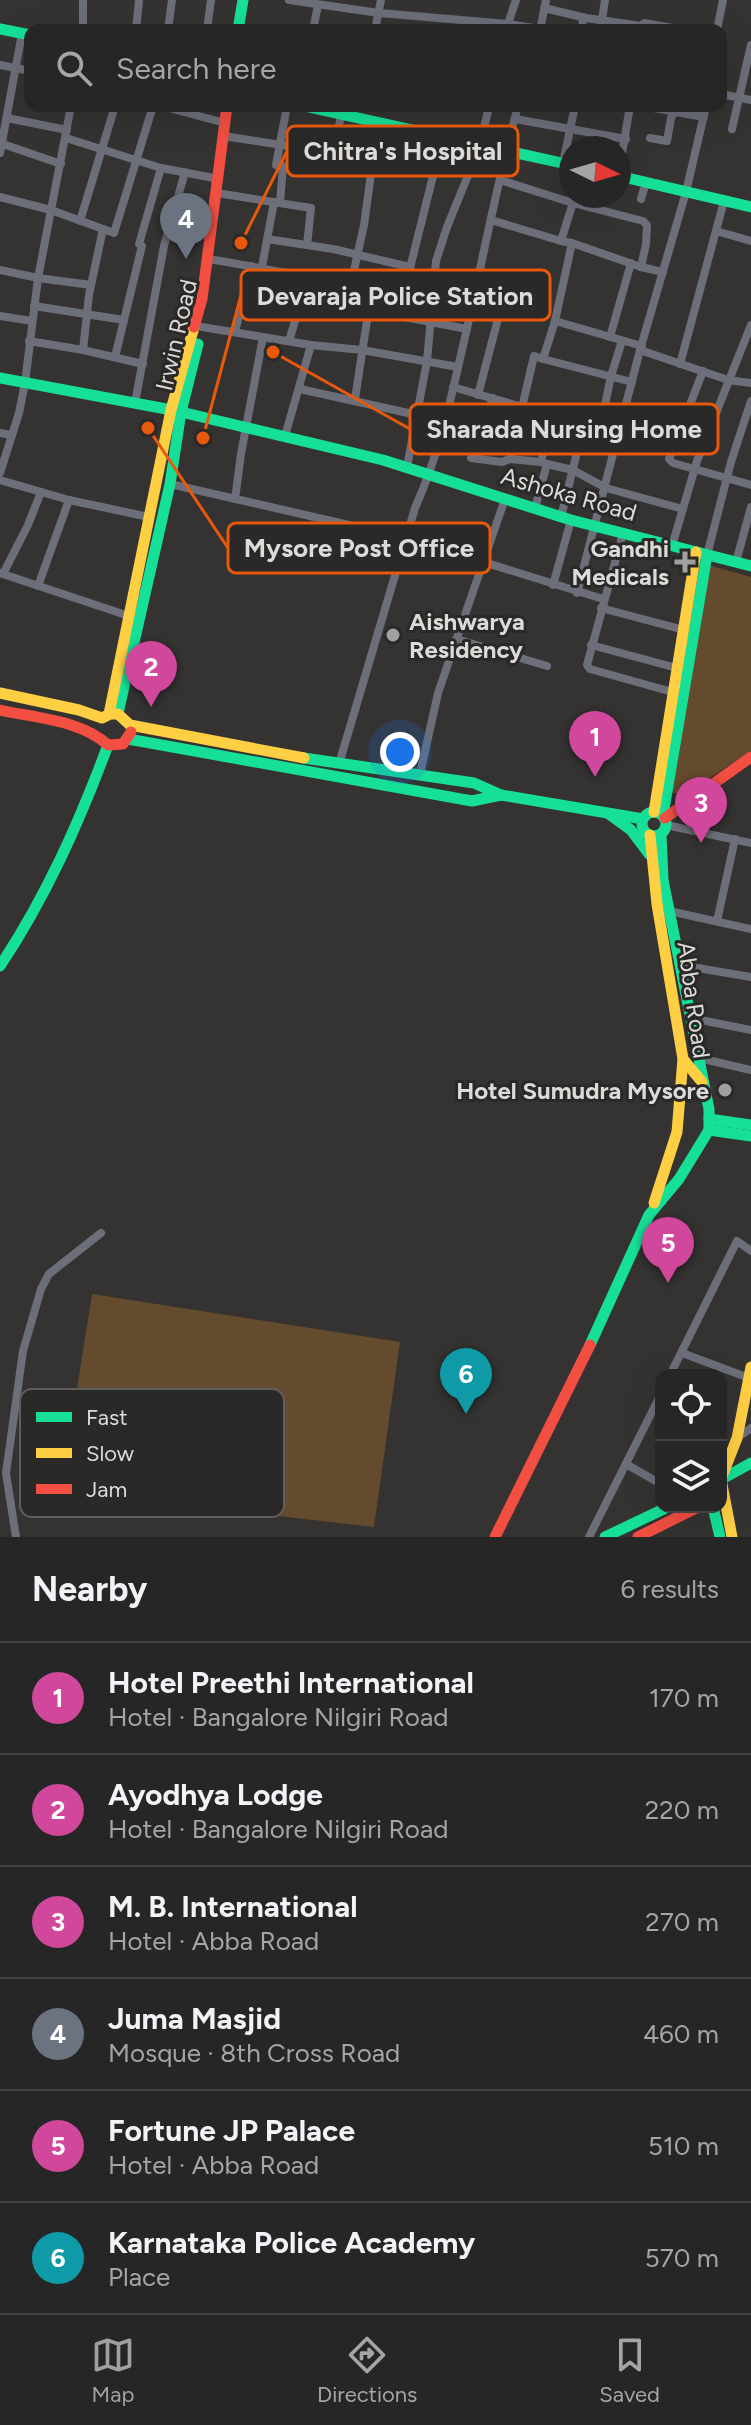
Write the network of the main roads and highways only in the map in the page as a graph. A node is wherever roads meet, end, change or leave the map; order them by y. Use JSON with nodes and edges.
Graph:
{"nodes":[{"id":1,"x":243,"y":0,"type":"edge"},
{"id":2,"x":250,"y":0,"type":"edge"},
{"id":3,"x":239,"y":24,"type":"edge"},
{"id":4,"x":247,"y":24,"type":"edge"},
{"id":5,"x":0,"y":29,"type":"edge"},
{"id":6,"x":24,"y":34,"type":"edge"},
{"id":7,"x":226,"y":112,"type":"edge"},
{"id":8,"x":234,"y":112,"type":"edge"},
{"id":9,"x":329,"y":112,"type":"edge"},
{"id":10,"x":559,"y":162,"type":"edge"},
{"id":11,"x":631,"y":177,"type":"edge"},
{"id":12,"x":751,"y":207,"type":"edge"},
{"id":13,"x":0,"y":378,"type":"edge"},
{"id":14,"x":176,"y":411,"type":"junction"},
{"id":15,"x":702,"y":554,"type":"junction"},
{"id":16,"x":751,"y":566,"type":"edge"},
{"id":17,"x":0,"y":693,"type":"edge"},
{"id":18,"x":678,"y":694,"type":"junction"},
{"id":19,"x":0,"y":710,"type":"edge"},
{"id":20,"x":110,"y":715,"type":"junction"},
{"id":21,"x":130,"y":725,"type":"junction"},
{"id":22,"x":128,"y":739,"type":"junction"},
{"id":23,"x":108,"y":745,"type":"junction"},
{"id":24,"x":751,"y":757,"type":"edge"},
{"id":25,"x":501,"y":795,"type":"junction"},
{"id":26,"x":604,"y":811,"type":"junction"},
{"id":27,"x":643,"y":819,"type":"junction"},
{"id":28,"x":660,"y":823,"type":"junction"},
{"id":29,"x":653,"y":868,"type":"junction"},
{"id":30,"x":0,"y":966,"type":"edge"},
{"id":31,"x":683,"y":1059,"type":"junction"},
{"id":32,"x":704,"y":1085,"type":"junction"},
{"id":33,"x":709,"y":1124,"type":"junction"},
{"id":34,"x":751,"y":1125,"type":"edge"},
{"id":35,"x":751,"y":1136,"type":"edge"},
{"id":36,"x":649,"y":1215,"type":"junction"},
{"id":37,"x":750,"y":1372,"type":"edge"},
{"id":38,"x":727,"y":1454,"type":"edge"},
{"id":39,"x":751,"y":1463,"type":"edge"},
{"id":40,"x":727,"y":1476,"type":"edge"},
{"id":41,"x":655,"y":1513,"type":"edge"},
{"id":42,"x":686,"y":1513,"type":"edge"},
{"id":43,"x":714,"y":1513,"type":"edge"},
{"id":44,"x":727,"y":1513,"type":"edge"},
{"id":45,"x":495,"y":1537,"type":"edge"},
{"id":46,"x":605,"y":1537,"type":"edge"},
{"id":47,"x":638,"y":1537,"type":"edge"},
{"id":48,"x":720,"y":1537,"type":"edge"},
{"id":49,"x":732,"y":1537,"type":"edge"}],
"edges":[{"from":1,"to":3,"type":"main road"},
{"from":2,"to":4,"type":"main road"},
{"from":5,"to":6,"type":"main road"},
{"from":7,"to":14,"type":"main road","name":"Irwin Road"},
{"from":8,"to":14,"type":"main road","name":"Irwin Road"},
{"from":9,"to":10,"type":"main road"},
{"from":11,"to":12,"type":"main road"},
{"from":13,"to":14,"type":"main road","name":"Ashoka Road"},
{"from":14,"to":15,"type":"main road","name":"Ashoka Road"},
{"from":14,"to":20,"type":"main road","name":"Irwin Road"},
{"from":14,"to":20,"type":"main road","name":"Irwin Road"},
{"from":15,"to":16,"type":"main road","name":"Ashoka Road"},
{"from":15,"to":18,"type":"main road"},
{"from":15,"to":18,"type":"main road"},
{"from":17,"to":20,"type":"main road"},
{"from":18,"to":28,"type":"main road"},
{"from":19,"to":23,"type":"main road"},
{"from":20,"to":21,"type":"main road"},
{"from":21,"to":22,"type":"main road"},
{"from":21,"to":25,"type":"main road"},
{"from":22,"to":23,"type":"main road"},
{"from":22,"to":25,"type":"main road"},
{"from":23,"to":30,"type":"main road"},
{"from":24,"to":28,"type":"main road"},
{"from":25,"to":26,"type":"main road"},
{"from":26,"to":27,"type":"main road"},
{"from":26,"to":29,"type":"main road"},
{"from":27,"to":28,"type":"main road"},
{"from":27,"to":28,"type":"main road"},
{"from":28,"to":29,"type":"main road","name":"Abba Road"},
{"from":28,"to":32,"type":"main road"},
{"from":29,"to":31,"type":"main road","name":"Abba Road"},
{"from":31,"to":32,"type":"main road"},
{"from":31,"to":36,"type":"main road","name":"Abba Road"},
{"from":32,"to":33,"type":"main road"},
{"from":33,"to":34,"type":"main road"},
{"from":33,"to":35,"type":"main road"},
{"from":33,"to":36,"type":"main road","name":"Abba Road"},
{"from":36,"to":45,"type":"main road","name":"Abba Road"},
{"from":37,"to":38,"type":"main road"},
{"from":39,"to":40,"type":"main road"},
{"from":41,"to":46,"type":"main road"},
{"from":42,"to":47,"type":"main road"},
{"from":43,"to":48,"type":"main road"},
{"from":44,"to":49,"type":"main road"}]}
